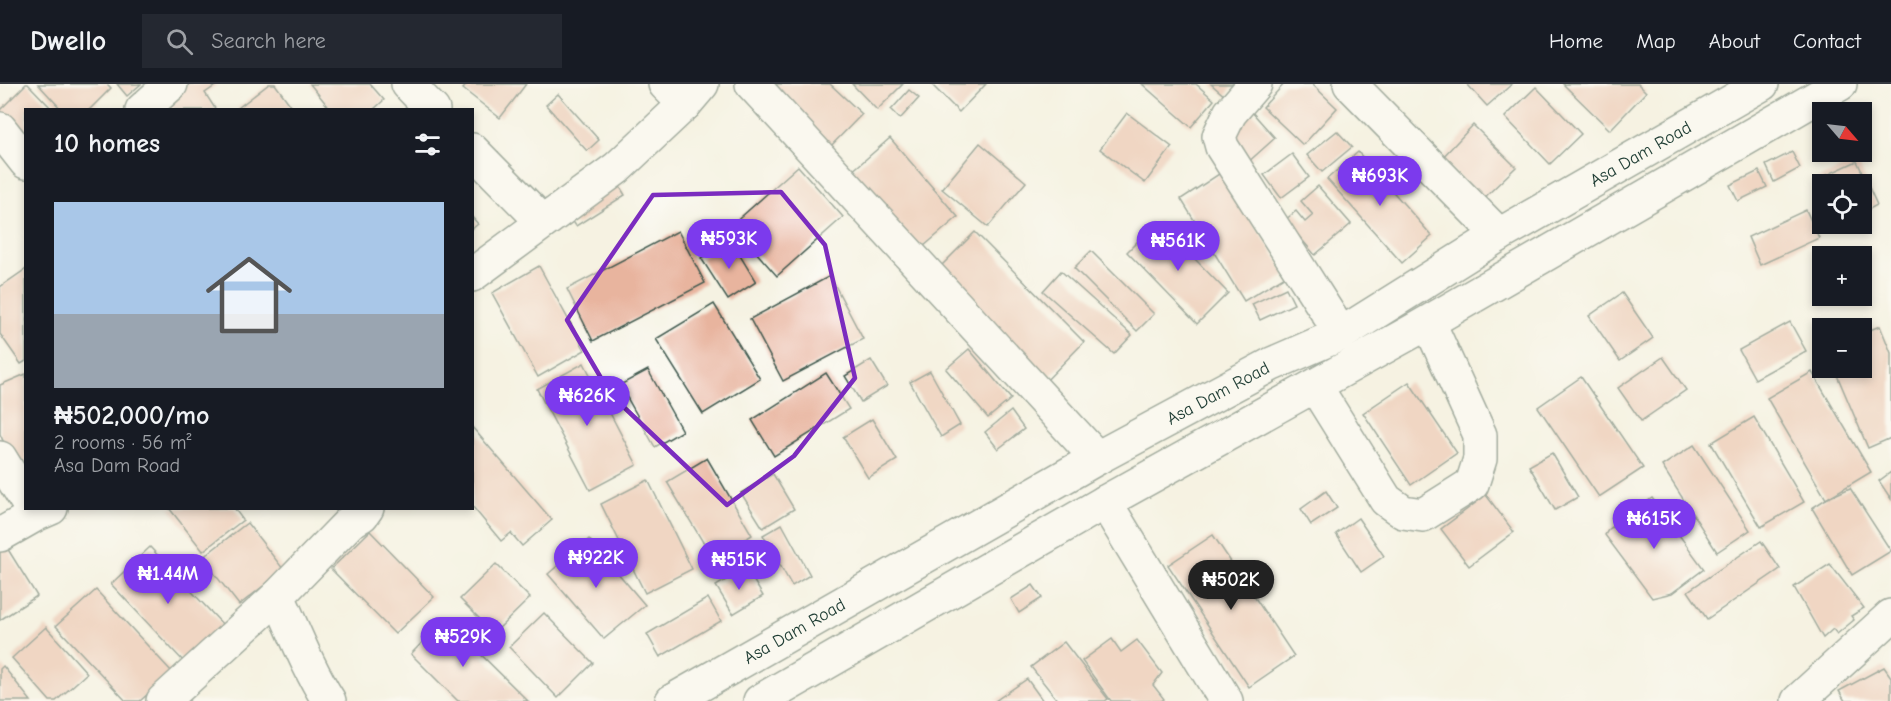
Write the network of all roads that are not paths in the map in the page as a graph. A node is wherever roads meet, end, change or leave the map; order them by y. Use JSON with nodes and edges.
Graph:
{"nodes":[{"id":1,"x":171,"y":84,"type":"edge"},
{"id":2,"x":408,"y":84,"type":"edge"},
{"id":3,"x":752,"y":84,"type":"edge"},
{"id":4,"x":1255,"y":84,"type":"edge"},
{"id":5,"x":1350,"y":84,"type":"edge"},
{"id":6,"x":1762,"y":84,"type":"edge"},
{"id":7,"x":1840,"y":84,"type":"edge"},
{"id":8,"x":684,"y":91,"type":"edge"},
{"id":9,"x":144,"y":108,"type":"edge"},
{"id":10,"x":431,"y":108,"type":"edge"},
{"id":11,"x":0,"y":129,"type":"edge"},
{"id":12,"x":474,"y":152,"type":"edge"},
{"id":13,"x":24,"y":159,"type":"edge"},
{"id":14,"x":543,"y":222,"type":"junction"},
{"id":15,"x":1499,"y":234,"type":"junction"},
{"id":16,"x":474,"y":274,"type":"edge"},
{"id":17,"x":1429,"y":322,"type":"junction"},
{"id":18,"x":1341,"y":334,"type":"junction"},
{"id":19,"x":1272,"y":364,"type":"junction"},
{"id":20,"x":1303,"y":392,"type":"junction"},
{"id":21,"x":0,"y":458,"type":"edge"},
{"id":22,"x":1097,"y":458,"type":"junction"},
{"id":23,"x":24,"y":492,"type":"edge"},
{"id":24,"x":1105,"y":501,"type":"junction"},
{"id":25,"x":32,"y":510,"type":"edge"},
{"id":26,"x":352,"y":513,"type":"edge"},
{"id":27,"x":0,"y":534,"type":"edge"},
{"id":28,"x":278,"y":596,"type":"junction"},
{"id":29,"x":1891,"y":616,"type":"edge"},
{"id":30,"x":163,"y":701,"type":"edge"},
{"id":31,"x":329,"y":701,"type":"edge"},
{"id":32,"x":672,"y":701,"type":"edge"},
{"id":33,"x":759,"y":701,"type":"edge"},
{"id":34,"x":1226,"y":701,"type":"edge"},
{"id":35,"x":1798,"y":701,"type":"edge"}],
"edges":[{"from":1,"to":9,"type":"main road"},
{"from":2,"to":10,"type":"main road"},
{"from":3,"to":22,"type":"main road"},
{"from":4,"to":18,"type":"main road"},
{"from":5,"to":15,"type":"main road"},
{"from":6,"to":15,"type":"main road","name":"Asa Dam Road"},
{"from":7,"to":17,"type":"main road"},
{"from":8,"to":14,"type":"main road"},
{"from":11,"to":13,"type":"main road"},
{"from":12,"to":14,"type":"main road"},
{"from":14,"to":16,"type":"main road"},
{"from":15,"to":18,"type":"main road","name":"Asa Dam Road"},
{"from":17,"to":20,"type":"main road"},
{"from":17,"to":20,"type":"main road"},
{"from":18,"to":19,"type":"main road","name":"Asa Dam Road"},
{"from":19,"to":20,"type":"main road"},
{"from":19,"to":22,"type":"main road","name":"Asa Dam Road"},
{"from":20,"to":24,"type":"main road"},
{"from":21,"to":23,"type":"main road"},
{"from":22,"to":32,"type":"main road","name":"Asa Dam Road"},
{"from":24,"to":33,"type":"main road"},
{"from":24,"to":34,"type":"main road"},
{"from":25,"to":27,"type":"main road"},
{"from":26,"to":28,"type":"main road"},
{"from":28,"to":30,"type":"main road"},
{"from":28,"to":31,"type":"main road"},
{"from":29,"to":35,"type":"main road"}]}
